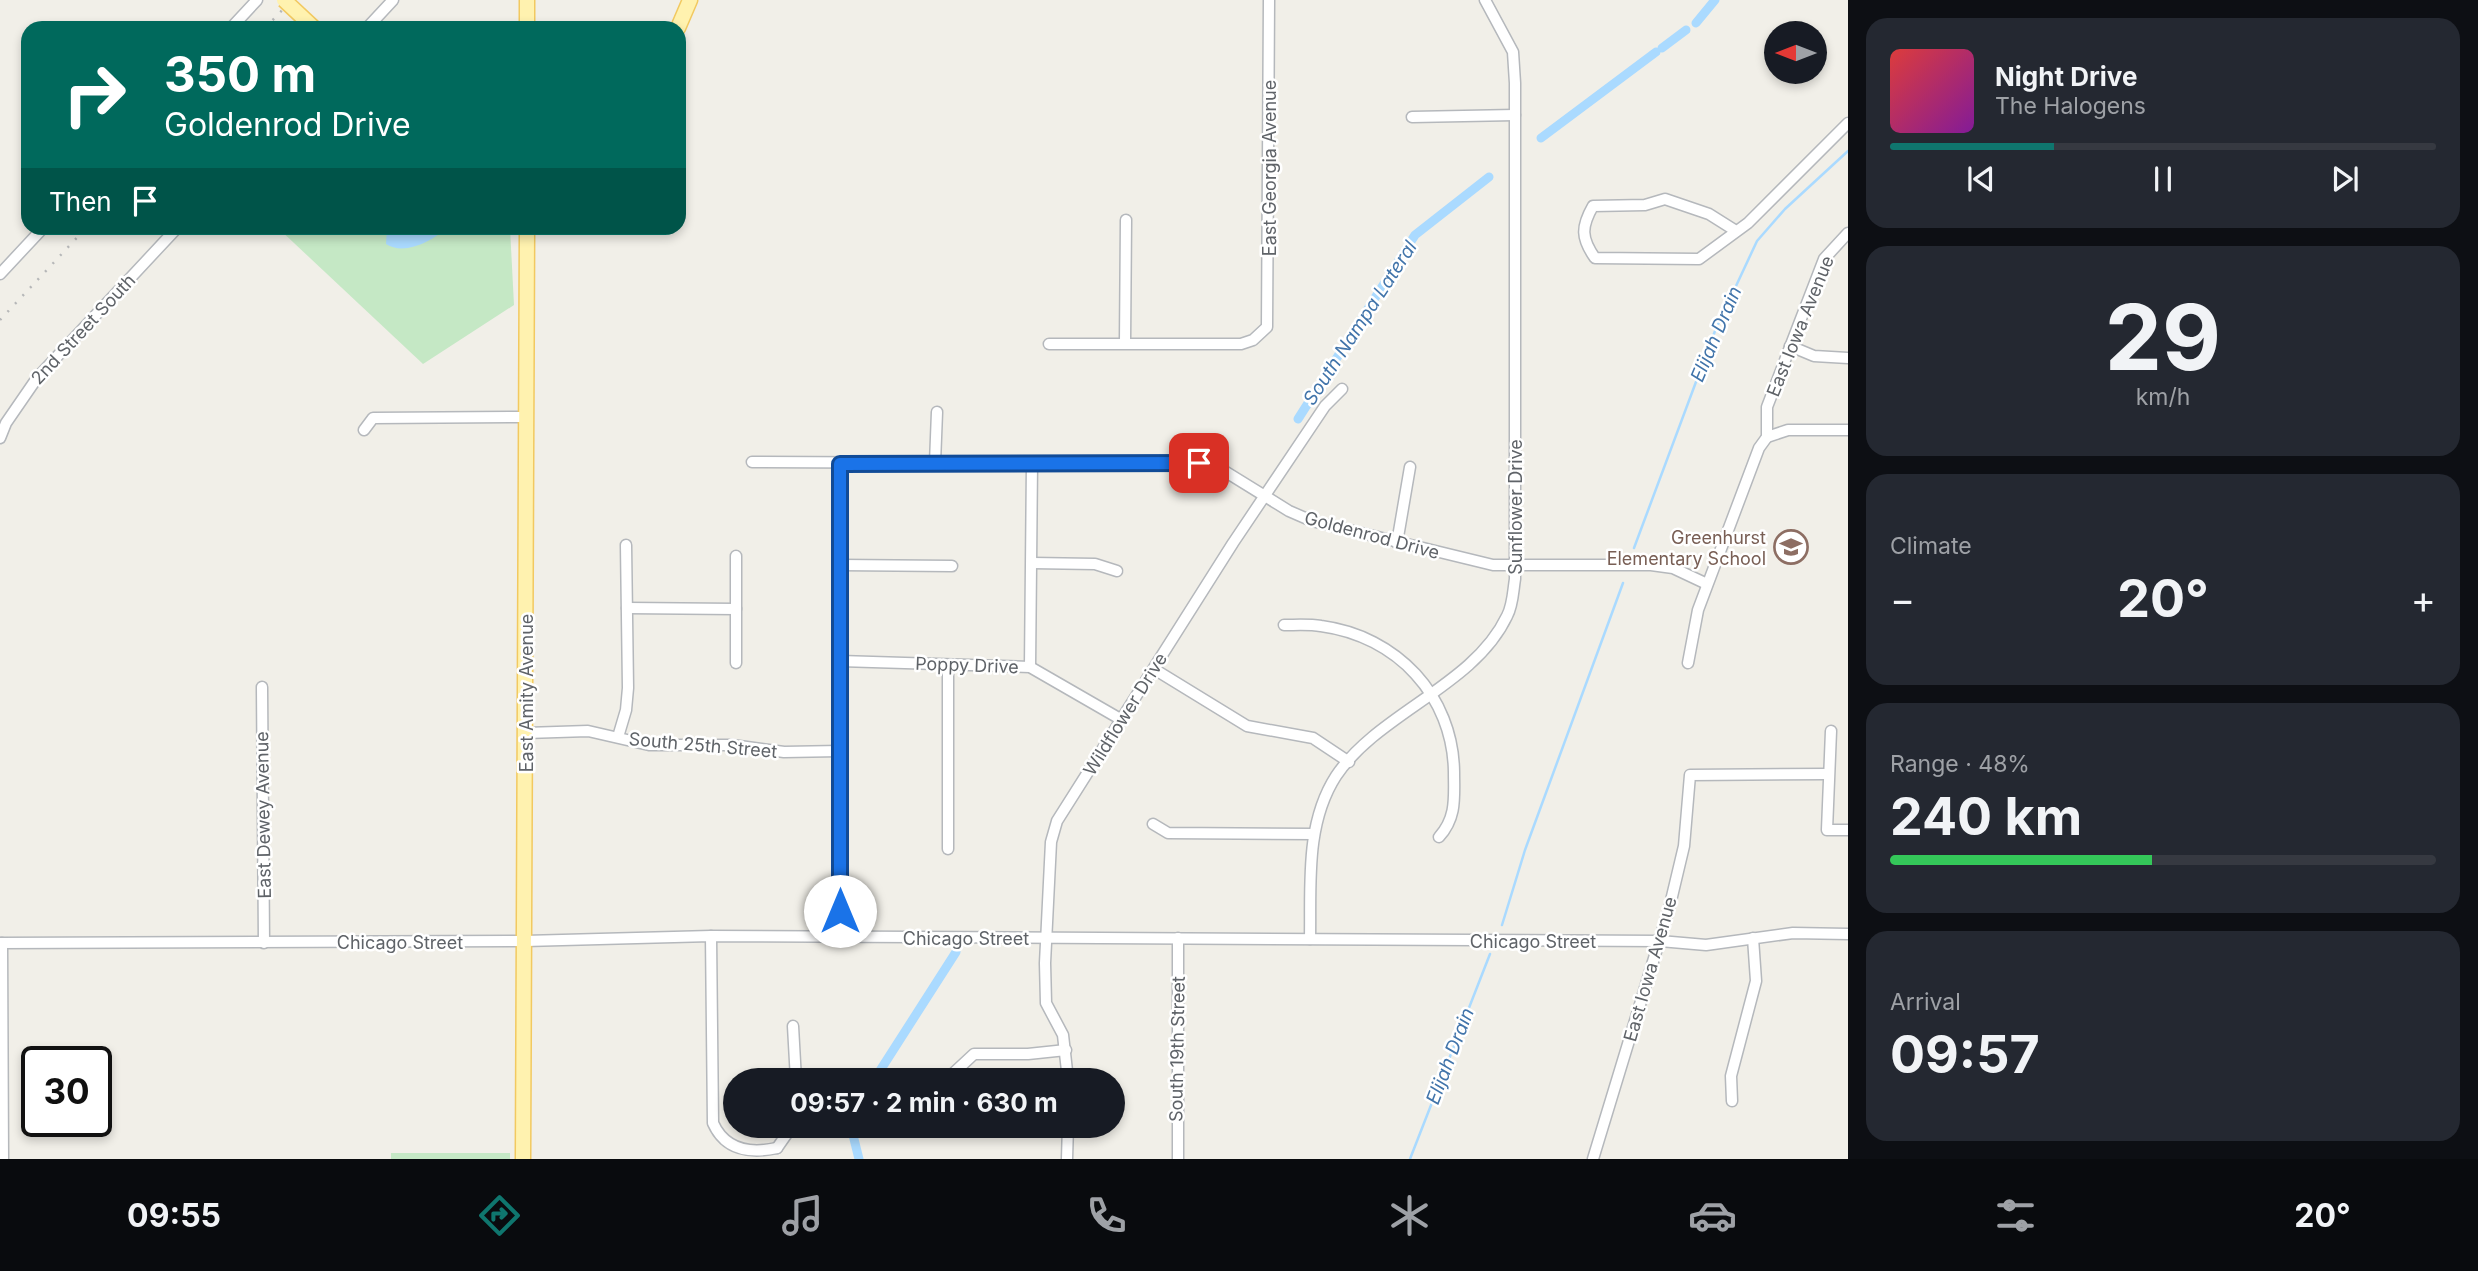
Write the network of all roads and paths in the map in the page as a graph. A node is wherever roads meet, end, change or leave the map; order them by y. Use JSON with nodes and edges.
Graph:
{"nodes":[{"id":1,"x":257,"y":0,"type":"edge"},
{"id":2,"x":284,"y":0,"type":"edge"},
{"id":3,"x":393,"y":0,"type":"edge"},
{"id":4,"x":527,"y":0,"type":"edge"},
{"id":5,"x":690,"y":0,"type":"edge"},
{"id":6,"x":1269,"y":0,"type":"edge"},
{"id":7,"x":1485,"y":0,"type":"edge"},
{"id":8,"x":238,"y":21,"type":"edge"},
{"id":9,"x":306,"y":21,"type":"edge"},
{"id":10,"x":374,"y":21,"type":"edge"},
{"id":11,"x":527,"y":21,"type":"edge"},
{"id":12,"x":681,"y":21,"type":"edge"},
{"id":13,"x":1515,"y":115,"type":"junction"},
{"id":14,"x":1412,"y":117,"type":"dead end"},
{"id":15,"x":1848,"y":123,"type":"edge"},
{"id":16,"x":1126,"y":220,"type":"dead end"},
{"id":17,"x":1736,"y":231,"type":"junction"},
{"id":18,"x":1848,"y":233,"type":"edge"},
{"id":19,"x":36,"y":235,"type":"edge"},
{"id":20,"x":170,"y":235,"type":"edge"},
{"id":21,"x":527,"y":235,"type":"edge"},
{"id":22,"x":0,"y":274,"type":"edge"},
{"id":23,"x":1125,"y":343,"type":"junction"},
{"id":24,"x":1049,"y":344,"type":"dead end"},
{"id":25,"x":1790,"y":345,"type":"junction"},
{"id":26,"x":1848,"y":358,"type":"edge"},
{"id":27,"x":1342,"y":389,"type":"dead end"},
{"id":28,"x":936,"y":412,"type":"dead end"},
{"id":29,"x":526,"y":417,"type":"junction"},
{"id":30,"x":364,"y":430,"type":"dead end"},
{"id":31,"x":1848,"y":430,"type":"edge"},
{"id":32,"x":1767,"y":437,"type":"junction"},
{"id":33,"x":0,"y":438,"type":"edge"},
{"id":34,"x":752,"y":462,"type":"dead end"},
{"id":35,"x":935,"y":463,"type":"junction"},
{"id":36,"x":1032,"y":463,"type":"junction"},
{"id":37,"x":840,"y":464,"type":"junction"},
{"id":38,"x":1410,"y":467,"type":"dead end"},
{"id":39,"x":1265,"y":497,"type":"junction"},
{"id":40,"x":1397,"y":543,"type":"junction"},
{"id":41,"x":626,"y":545,"type":"dead end"},
{"id":42,"x":736,"y":556,"type":"dead end"},
{"id":43,"x":1032,"y":563,"type":"junction"},
{"id":44,"x":840,"y":565,"type":"junction"},
{"id":45,"x":1515,"y":565,"type":"junction"},
{"id":46,"x":952,"y":566,"type":"dead end"},
{"id":47,"x":1116,"y":571,"type":"dead end"},
{"id":48,"x":1707,"y":584,"type":"junction"},
{"id":49,"x":627,"y":608,"type":"junction"},
{"id":50,"x":736,"y":609,"type":"junction"},
{"id":51,"x":1284,"y":625,"type":"dead end"},
{"id":52,"x":840,"y":662,"type":"junction"},
{"id":53,"x":736,"y":663,"type":"dead end"},
{"id":54,"x":1688,"y":663,"type":"dead end"},
{"id":55,"x":948,"y":665,"type":"junction"},
{"id":56,"x":1030,"y":667,"type":"junction"},
{"id":57,"x":1154,"y":669,"type":"junction"},
{"id":58,"x":262,"y":687,"type":"dead end"},
{"id":59,"x":1433,"y":692,"type":"junction"},
{"id":60,"x":1122,"y":720,"type":"junction"},
{"id":61,"x":1831,"y":731,"type":"dead end"},
{"id":62,"x":526,"y":733,"type":"junction"},
{"id":63,"x":618,"y":737,"type":"junction"},
{"id":64,"x":840,"y":751,"type":"junction"},
{"id":65,"x":1349,"y":762,"type":"junction"},
{"id":66,"x":1827,"y":774,"type":"junction"},
{"id":67,"x":1153,"y":824,"type":"dead end"},
{"id":68,"x":1848,"y":830,"type":"edge"},
{"id":69,"x":1314,"y":834,"type":"junction"},
{"id":70,"x":1439,"y":837,"type":"dead end"},
{"id":71,"x":948,"y":849,"type":"dead end"},
{"id":72,"x":1848,"y":934,"type":"edge"},
{"id":73,"x":711,"y":936,"type":"junction"},
{"id":74,"x":840,"y":937,"type":"junction"},
{"id":75,"x":1047,"y":938,"type":"junction"},
{"id":76,"x":1753,"y":938,"type":"junction"},
{"id":77,"x":1178,"y":939,"type":"junction"},
{"id":78,"x":1310,"y":939,"type":"junction"},
{"id":79,"x":525,"y":941,"type":"junction"},
{"id":80,"x":1660,"y":941,"type":"junction"},
{"id":81,"x":1,"y":943,"type":"edge"},
{"id":82,"x":264,"y":943,"type":"junction"},
{"id":83,"x":793,"y":1026,"type":"dead end"},
{"id":84,"x":1066,"y":1051,"type":"junction"},
{"id":85,"x":795,"y":1068,"type":"edge"},
{"id":86,"x":956,"y":1068,"type":"edge"},
{"id":87,"x":1067,"y":1068,"type":"edge"},
{"id":88,"x":1732,"y":1101,"type":"dead end"},
{"id":89,"x":784,"y":1138,"type":"edge"},
{"id":90,"x":1067,"y":1138,"type":"edge"},
{"id":91,"x":777,"y":1149,"type":"junction"},
{"id":92,"x":3,"y":1159,"type":"edge"},
{"id":93,"x":523,"y":1159,"type":"edge"},
{"id":94,"x":784,"y":1159,"type":"edge"},
{"id":95,"x":1066,"y":1159,"type":"edge"},
{"id":96,"x":1178,"y":1159,"type":"edge"},
{"id":97,"x":1593,"y":1159,"type":"edge"}],
"edges":[{"from":1,"to":8,"type":"street"},
{"from":2,"to":9,"type":"main road","bridge":true},
{"from":3,"to":10,"type":"street"},
{"from":4,"to":11,"type":"main road"},
{"from":5,"to":12,"type":"main road"},
{"from":6,"to":23,"type":"street","name":"East Georgia Avenue"},
{"from":7,"to":13,"type":"street","name":"Sunflower Drive"},
{"from":13,"to":14,"type":"street"},
{"from":13,"to":45,"type":"street","name":"Sunflower Drive"},
{"from":15,"to":17,"type":"street"},
{"from":16,"to":23,"type":"street"},
{"from":17,"to":17,"type":"street"},
{"from":18,"to":25,"type":"street","name":"East Iowa Avenue"},
{"from":19,"to":22,"type":"street"},
{"from":20,"to":33,"type":"street","name":"2nd Street South"},
{"from":21,"to":29,"type":"main road","name":"East Amity Avenue"},
{"from":23,"to":24,"type":"street"},
{"from":25,"to":26,"type":"street"},
{"from":25,"to":32,"type":"street","name":"East Iowa Avenue"},
{"from":27,"to":39,"type":"street","name":"Wildflower Drive"},
{"from":28,"to":35,"type":"street"},
{"from":29,"to":30,"type":"street"},
{"from":29,"to":62,"type":"main road","name":"East Amity Avenue"},
{"from":31,"to":32,"type":"street"},
{"from":32,"to":48,"type":"street","name":"East Iowa Avenue"},
{"from":34,"to":37,"type":"street","name":"Goldenrod Drive"},
{"from":35,"to":36,"type":"street","name":"Goldenrod Drive"},
{"from":35,"to":37,"type":"street","name":"Goldenrod Drive"},
{"from":36,"to":39,"type":"street","name":"Goldenrod Drive"},
{"from":36,"to":43,"type":"street"},
{"from":37,"to":44,"type":"street"},
{"from":38,"to":40,"type":"street"},
{"from":39,"to":40,"type":"street","name":"Goldenrod Drive"},
{"from":39,"to":57,"type":"street","name":"Wildflower Drive"},
{"from":40,"to":45,"type":"street","name":"Goldenrod Drive"},
{"from":41,"to":49,"type":"street"},
{"from":42,"to":50,"type":"street"},
{"from":43,"to":47,"type":"street"},
{"from":43,"to":56,"type":"street"},
{"from":44,"to":46,"type":"street"},
{"from":44,"to":52,"type":"street"},
{"from":45,"to":48,"type":"street","name":"Goldenrod Drive"},
{"from":45,"to":59,"type":"street","name":"Sunflower Drive"},
{"from":48,"to":54,"type":"street","name":"East Iowa Avenue"},
{"from":49,"to":50,"type":"street"},
{"from":49,"to":63,"type":"street"},
{"from":50,"to":53,"type":"street"},
{"from":51,"to":59,"type":"street"},
{"from":52,"to":55,"type":"street","name":"Poppy Drive"},
{"from":52,"to":64,"type":"street"},
{"from":55,"to":56,"type":"street","name":"Poppy Drive"},
{"from":55,"to":71,"type":"street"},
{"from":56,"to":60,"type":"street","name":"Poppy Drive"},
{"from":57,"to":60,"type":"street","name":"Wildflower Drive"},
{"from":57,"to":65,"type":"street"},
{"from":58,"to":82,"type":"street","name":"East Dewey Avenue"},
{"from":59,"to":65,"type":"street","name":"Sunflower Drive"},
{"from":59,"to":70,"type":"street"},
{"from":60,"to":75,"type":"street","name":"Wildflower Drive"},
{"from":61,"to":66,"type":"street"},
{"from":62,"to":63,"type":"street","name":"South 25th Street"},
{"from":62,"to":79,"type":"main road","name":"East Amity Avenue"},
{"from":63,"to":64,"type":"street","name":"South 25th Street"},
{"from":64,"to":74,"type":"street"},
{"from":65,"to":69,"type":"street","name":"Sunflower Drive"},
{"from":66,"to":68,"type":"street"},
{"from":66,"to":80,"type":"street","name":"East Iowa Avenue"},
{"from":67,"to":69,"type":"street"},
{"from":69,"to":78,"type":"street","name":"Sunflower Drive"},
{"from":72,"to":76,"type":"street","name":"Chicago Street"},
{"from":73,"to":74,"type":"street","name":"Chicago Street"},
{"from":73,"to":79,"type":"street","name":"Chicago Street"},
{"from":73,"to":91,"type":"street"},
{"from":74,"to":75,"type":"street","name":"Chicago Street"},
{"from":75,"to":77,"type":"street","name":"Chicago Street"},
{"from":75,"to":84,"type":"street","name":"Wildflower Drive"},
{"from":76,"to":80,"type":"street","name":"Chicago Street"},
{"from":76,"to":88,"type":"street"},
{"from":77,"to":78,"type":"street","name":"Chicago Street"},
{"from":77,"to":96,"type":"street","name":"South 19th Street"},
{"from":78,"to":80,"type":"street","name":"Chicago Street"},
{"from":79,"to":82,"type":"street","name":"Chicago Street"},
{"from":79,"to":93,"type":"main road","name":"East Amity Avenue"},
{"from":80,"to":97,"type":"street","name":"East Iowa Avenue"},
{"from":81,"to":82,"type":"street","name":"Chicago Street"},
{"from":81,"to":92,"type":"street"},
{"from":83,"to":85,"type":"street"},
{"from":84,"to":86,"type":"street"},
{"from":84,"to":87,"type":"street","name":"Wildflower Drive"},
{"from":89,"to":91,"type":"street"},
{"from":90,"to":95,"type":"street"},
{"from":91,"to":94,"type":"street"}]}
